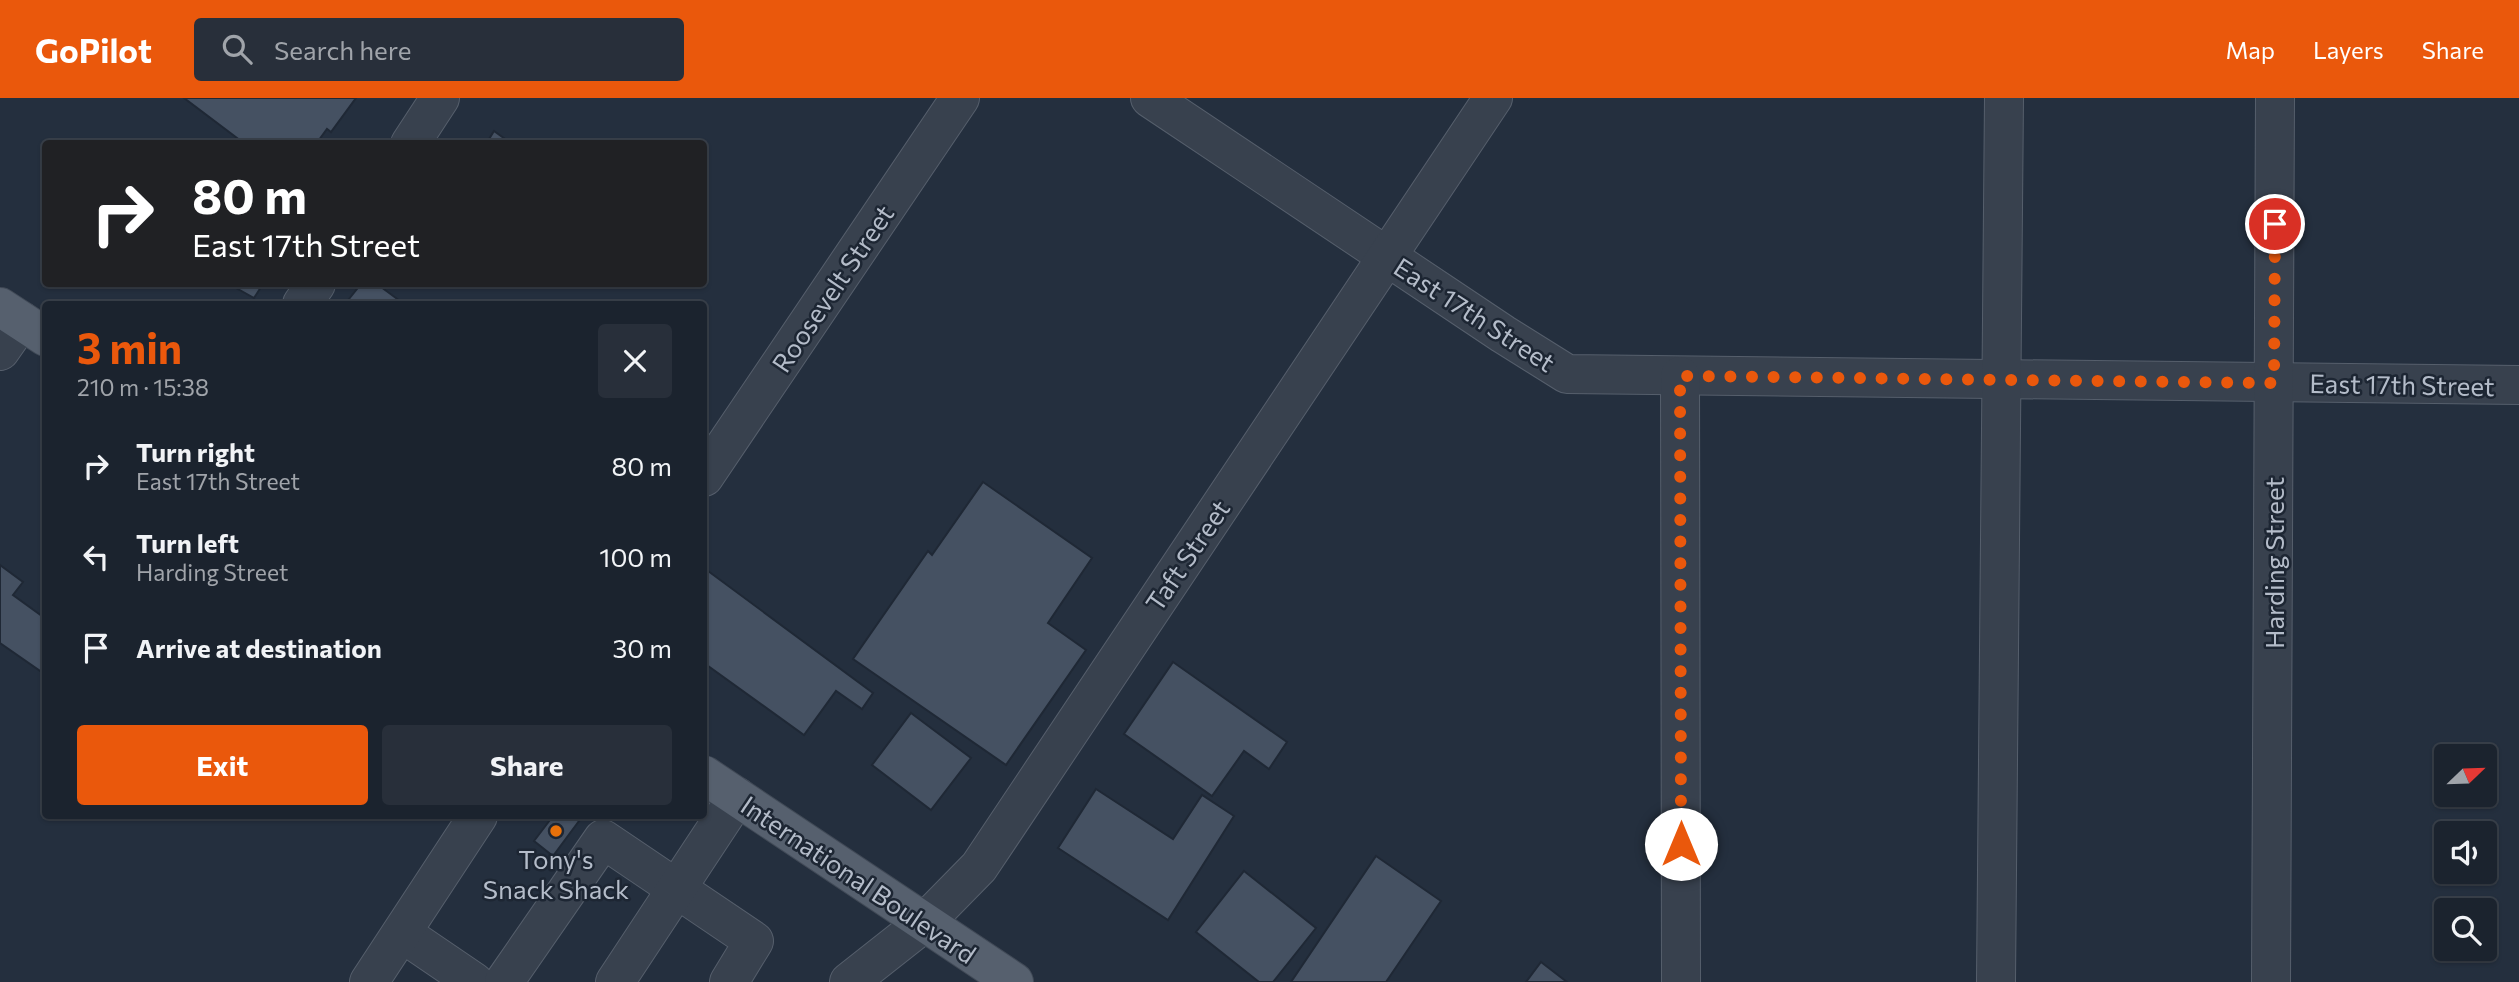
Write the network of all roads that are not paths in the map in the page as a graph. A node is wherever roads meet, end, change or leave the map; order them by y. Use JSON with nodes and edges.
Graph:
{"nodes":[{"id":1,"x":440,"y":98,"type":"edge"},
{"id":2,"x":960,"y":98,"type":"edge"},
{"id":3,"x":1150,"y":98,"type":"edge"},
{"id":4,"x":1493,"y":98,"type":"edge"},
{"id":5,"x":2004,"y":98,"type":"edge"},
{"id":6,"x":2275,"y":98,"type":"edge"},
{"id":7,"x":413,"y":140,"type":"edge"},
{"id":8,"x":1387,"y":256,"type":"junction"},
{"id":9,"x":1680,"y":376,"type":"junction"},
{"id":10,"x":2001,"y":380,"type":"junction"},
{"id":11,"x":2274,"y":383,"type":"junction"},
{"id":12,"x":2519,"y":385,"type":"edge"},
{"id":13,"x":707,"y":473,"type":"edge"},
{"id":14,"x":707,"y":777,"type":"edge"},
{"id":15,"x":737,"y":797,"type":"junction"},
{"id":16,"x":476,"y":819,"type":"edge"},
{"id":17,"x":677,"y":888,"type":"junction"},
{"id":18,"x":925,"y":922,"type":"junction"},
{"id":19,"x":402,"y":933,"type":"junction"},
{"id":20,"x":369,"y":982,"type":"edge"},
{"id":21,"x":474,"y":982,"type":"edge"},
{"id":22,"x":504,"y":982,"type":"edge"},
{"id":23,"x":615,"y":982,"type":"edge"},
{"id":24,"x":729,"y":982,"type":"edge"},
{"id":25,"x":849,"y":982,"type":"edge"},
{"id":26,"x":1014,"y":982,"type":"edge"},
{"id":27,"x":1681,"y":982,"type":"edge"},
{"id":28,"x":1996,"y":982,"type":"edge"},
{"id":29,"x":2272,"y":982,"type":"edge"}],
"edges":[{"from":1,"to":7,"type":"street"},
{"from":2,"to":13,"type":"street","name":"Roosevelt Street"},
{"from":3,"to":8,"type":"street","name":"East 17th Street"},
{"from":4,"to":8,"type":"street","name":"Taft Street"},
{"from":5,"to":10,"type":"street"},
{"from":6,"to":11,"type":"street","name":"Harding Street"},
{"from":8,"to":9,"type":"street","name":"East 17th Street"},
{"from":8,"to":18,"type":"street","name":"Taft Street"},
{"from":9,"to":10,"type":"street","name":"East 17th Street"},
{"from":9,"to":27,"type":"street"},
{"from":10,"to":11,"type":"street","name":"East 17th Street"},
{"from":10,"to":28,"type":"street"},
{"from":11,"to":12,"type":"street","name":"East 17th Street"},
{"from":11,"to":29,"type":"street","name":"Harding Street"},
{"from":14,"to":15,"type":"main road","name":"International Boulevard"},
{"from":15,"to":17,"type":"street"},
{"from":15,"to":18,"type":"main road","name":"International Boulevard"},
{"from":16,"to":19,"type":"street"},
{"from":17,"to":22,"type":"street"},
{"from":17,"to":23,"type":"street"},
{"from":17,"to":24,"type":"street"},
{"from":18,"to":25,"type":"street","name":"Taft Street"},
{"from":18,"to":26,"type":"main road","name":"International Boulevard"},
{"from":19,"to":20,"type":"street"},
{"from":19,"to":21,"type":"street"}]}
